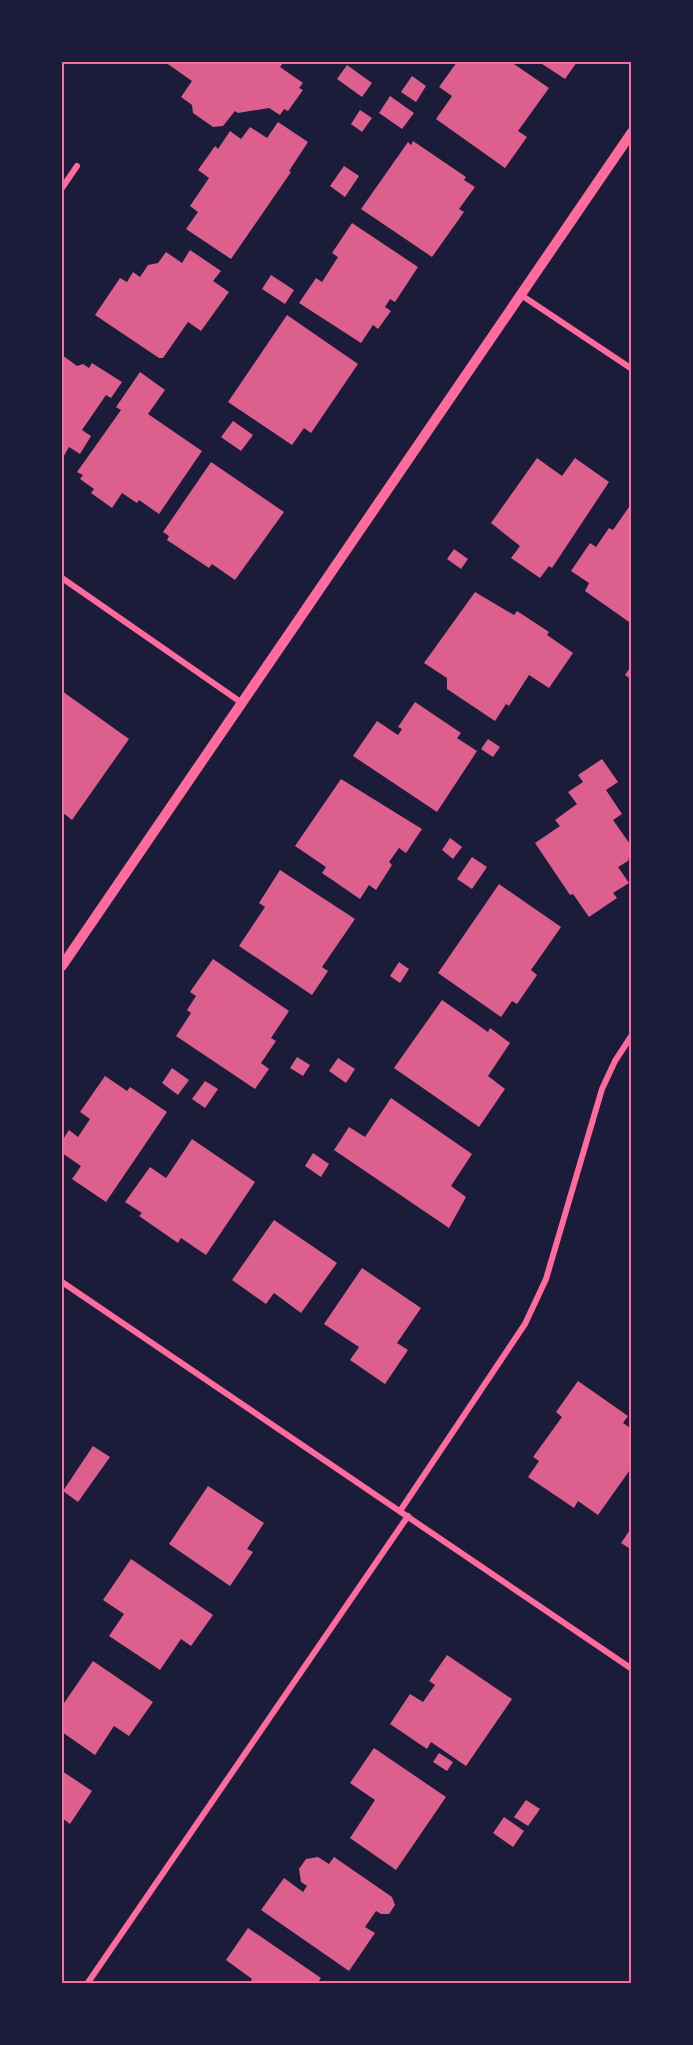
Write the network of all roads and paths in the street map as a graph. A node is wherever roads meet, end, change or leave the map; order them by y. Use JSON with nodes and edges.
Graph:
{"nodes":[{"id":1,"x":632,"y":132,"type":"edge"},
{"id":2,"x":77,"y":166,"type":"dead end"},
{"id":3,"x":62,"y":189,"type":"edge"},
{"id":4,"x":521,"y":295,"type":"junction"},
{"id":5,"x":632,"y":369,"type":"edge"},
{"id":6,"x":62,"y":578,"type":"edge"},
{"id":7,"x":242,"y":704,"type":"junction"},
{"id":8,"x":62,"y":966,"type":"edge"},
{"id":9,"x":632,"y":1035,"type":"edge"},
{"id":10,"x":62,"y":1282,"type":"edge"},
{"id":11,"x":400,"y":1511,"type":"junction"},
{"id":12,"x":408,"y":1516,"type":"junction"},
{"id":13,"x":632,"y":1669,"type":"edge"},
{"id":14,"x":632,"y":1791,"type":"edge"},
{"id":15,"x":632,"y":1823,"type":"edge"},
{"id":16,"x":87,"y":1983,"type":"edge"}],
"edges":[{"from":1,"to":4,"type":"street"},
{"from":2,"to":3,"type":"street"},
{"from":4,"to":5,"type":"street"},
{"from":4,"to":7,"type":"street"},
{"from":6,"to":7,"type":"street"},
{"from":7,"to":8,"type":"street"},
{"from":9,"to":11,"type":"street"},
{"from":10,"to":11,"type":"street"},
{"from":11,"to":12,"type":"street"},
{"from":12,"to":13,"type":"street"},
{"from":12,"to":16,"type":"street"},
{"from":14,"to":15,"type":"path"}]}
